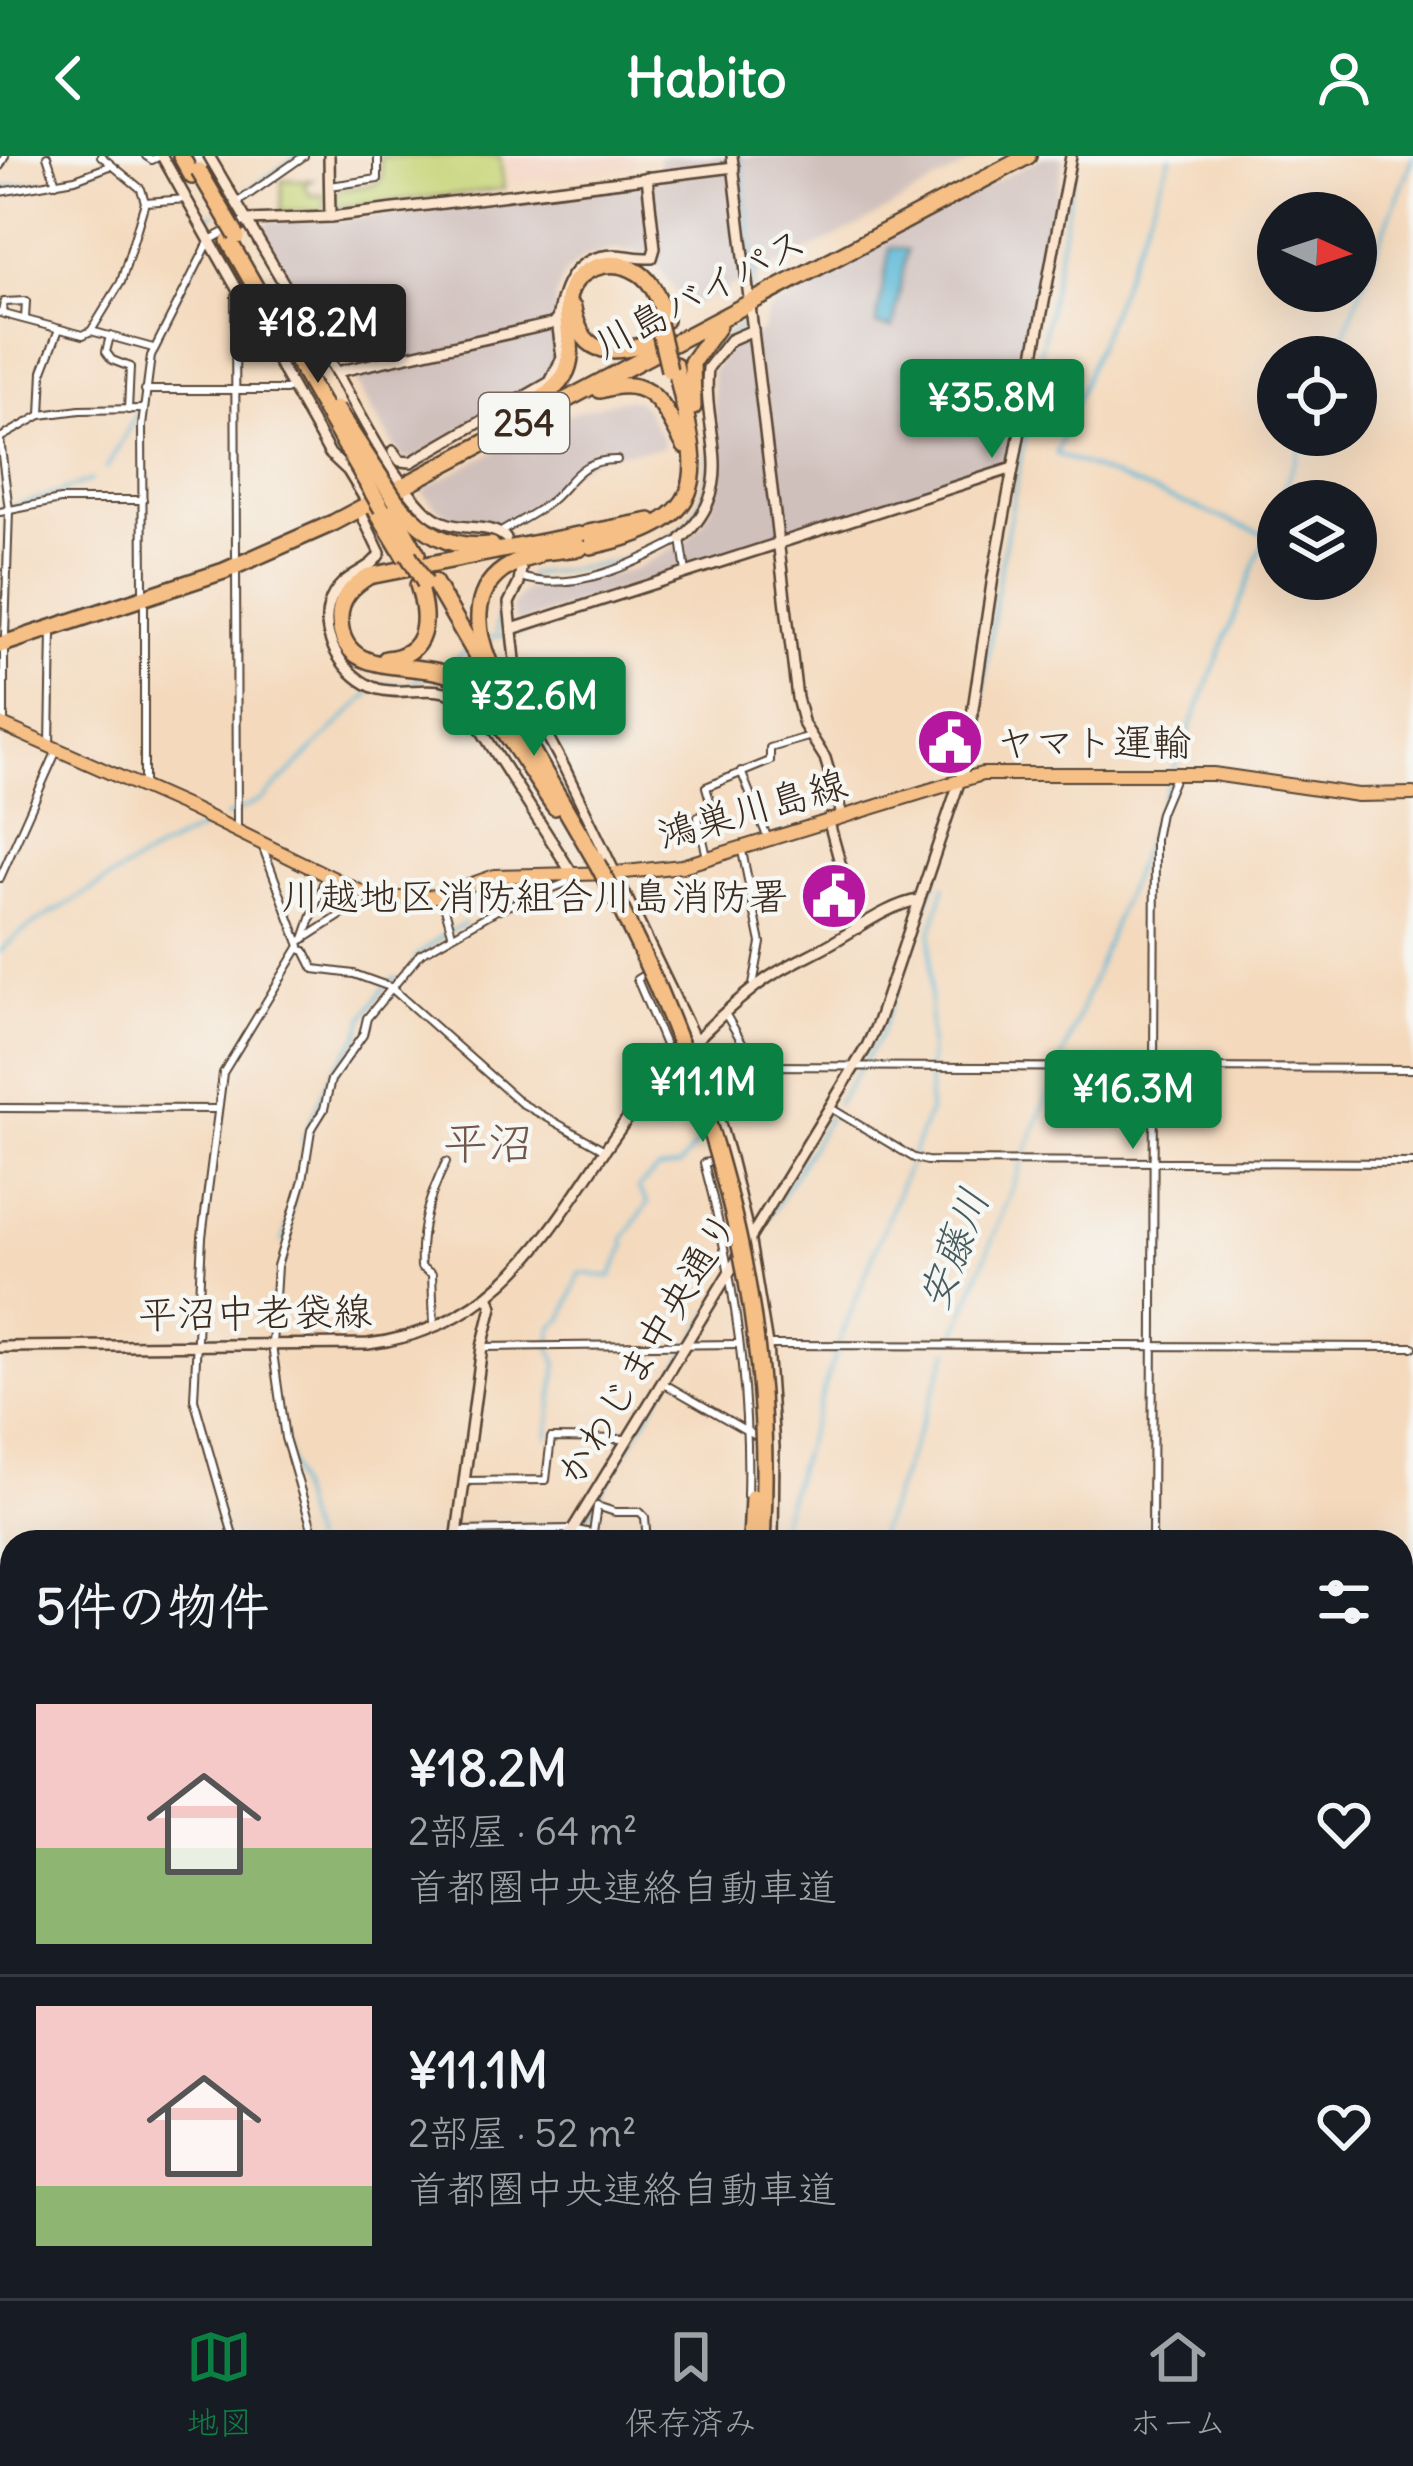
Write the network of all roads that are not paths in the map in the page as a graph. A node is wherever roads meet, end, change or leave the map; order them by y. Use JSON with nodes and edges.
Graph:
{"nodes":[{"id":1,"x":5,"y":156,"type":"edge"},
{"id":2,"x":47,"y":156,"type":"edge"},
{"id":3,"x":101,"y":156,"type":"edge"},
{"id":4,"x":146,"y":156,"type":"edge"},
{"id":5,"x":161,"y":156,"type":"edge"},
{"id":6,"x":181,"y":156,"type":"edge"},
{"id":7,"x":221,"y":156,"type":"edge"},
{"id":8,"x":304,"y":156,"type":"edge"},
{"id":9,"x":329,"y":156,"type":"edge"},
{"id":10,"x":378,"y":156,"type":"edge"},
{"id":11,"x":1012,"y":156,"type":"edge"},
{"id":12,"x":1028,"y":156,"type":"edge"},
{"id":13,"x":1071,"y":156,"type":"edge"},
{"id":14,"x":290,"y":161,"type":"edge"},
{"id":15,"x":733,"y":162,"type":"edge"},
{"id":16,"x":198,"y":165,"type":"edge"},
{"id":17,"x":0,"y":166,"type":"edge"},
{"id":18,"x":110,"y":166,"type":"junction"},
{"id":19,"x":218,"y":171,"type":"junction"},
{"id":20,"x":647,"y":177,"type":"junction"},
{"id":21,"x":55,"y":181,"type":"junction"},
{"id":22,"x":330,"y":186,"type":"junction"},
{"id":23,"x":0,"y":192,"type":"edge"},
{"id":24,"x":187,"y":199,"type":"junction"},
{"id":25,"x":145,"y":202,"type":"junction"},
{"id":26,"x":237,"y":202,"type":"junction"},
{"id":27,"x":330,"y":217,"type":"junction"},
{"id":28,"x":248,"y":220,"type":"junction"},
{"id":29,"x":210,"y":240,"type":"junction"},
{"id":30,"x":239,"y":292,"type":"junction"},
{"id":31,"x":744,"y":305,"type":"junction"},
{"id":32,"x":1,"y":313,"type":"edge"},
{"id":33,"x":25,"y":319,"type":"junction"},
{"id":34,"x":557,"y":320,"type":"junction"},
{"id":35,"x":662,"y":321,"type":"junction"},
{"id":36,"x":59,"y":328,"type":"junction"},
{"id":37,"x":753,"y":330,"type":"junction"},
{"id":38,"x":91,"y":331,"type":"junction"},
{"id":39,"x":110,"y":337,"type":"junction"},
{"id":40,"x":657,"y":341,"type":"junction"},
{"id":41,"x":153,"y":348,"type":"junction"},
{"id":42,"x":336,"y":372,"type":"junction"},
{"id":43,"x":293,"y":387,"type":"junction"},
{"id":44,"x":145,"y":390,"type":"junction"},
{"id":45,"x":236,"y":390,"type":"junction"},
{"id":46,"x":569,"y":399,"type":"junction"},
{"id":47,"x":128,"y":410,"type":"junction"},
{"id":48,"x":143,"y":410,"type":"junction"},
{"id":49,"x":332,"y":412,"type":"junction"},
{"id":50,"x":41,"y":415,"type":"junction"},
{"id":51,"x":490,"y":432,"type":"junction"},
{"id":52,"x":0,"y":442,"type":"edge"},
{"id":53,"x":690,"y":444,"type":"junction"},
{"id":54,"x":394,"y":451,"type":"dead end"},
{"id":55,"x":617,"y":460,"type":"dead end"},
{"id":56,"x":1013,"y":468,"type":"junction"},
{"id":57,"x":404,"y":483,"type":"junction"},
{"id":58,"x":143,"y":500,"type":"junction"},
{"id":59,"x":378,"y":506,"type":"junction"},
{"id":60,"x":5,"y":511,"type":"edge"},
{"id":61,"x":503,"y":535,"type":"joint"},
{"id":62,"x":681,"y":539,"type":"junction"},
{"id":63,"x":580,"y":540,"type":"junction"},
{"id":64,"x":779,"y":543,"type":"junction"},
{"id":65,"x":400,"y":554,"type":"junction"},
{"id":66,"x":544,"y":554,"type":"junction"},
{"id":67,"x":238,"y":561,"type":"junction"},
{"id":68,"x":686,"y":572,"type":"junction"},
{"id":69,"x":521,"y":576,"type":"joint"},
{"id":70,"x":426,"y":584,"type":"junction"},
{"id":71,"x":144,"y":594,"type":"junction"},
{"id":72,"x":52,"y":628,"type":"junction"},
{"id":73,"x":512,"y":633,"type":"junction"},
{"id":74,"x":2,"y":640,"type":"edge"},
{"id":75,"x":469,"y":650,"type":"junction"},
{"id":76,"x":502,"y":697,"type":"junction"},
{"id":77,"x":2,"y":725,"type":"edge"},
{"id":78,"x":543,"y":728,"type":"junction"},
{"id":79,"x":811,"y":736,"type":"junction"},
{"id":80,"x":513,"y":746,"type":"junction"},
{"id":81,"x":54,"y":748,"type":"junction"},
{"id":82,"x":741,"y":771,"type":"junction"},
{"id":83,"x":1176,"y":774,"type":"junction"},
{"id":84,"x":961,"y":778,"type":"junction"},
{"id":85,"x":144,"y":787,"type":"junction"},
{"id":86,"x":1413,"y":794,"type":"edge"},
{"id":87,"x":835,"y":817,"type":"junction"},
{"id":88,"x":237,"y":832,"type":"junction"},
{"id":89,"x":768,"y":839,"type":"junction"},
{"id":90,"x":262,"y":845,"type":"junction"},
{"id":91,"x":741,"y":848,"type":"junction"},
{"id":92,"x":707,"y":859,"type":"junction"},
{"id":93,"x":581,"y":869,"type":"junction"},
{"id":94,"x":616,"y":873,"type":"junction"},
{"id":95,"x":326,"y":874,"type":"junction"},
{"id":96,"x":0,"y":878,"type":"edge"},
{"id":97,"x":441,"y":895,"type":"junction"},
{"id":98,"x":371,"y":896,"type":"junction"},
{"id":99,"x":920,"y":900,"type":"junction"},
{"id":100,"x":858,"y":928,"type":"junction"},
{"id":101,"x":451,"y":932,"type":"junction"},
{"id":102,"x":301,"y":944,"type":"junction"},
{"id":103,"x":662,"y":968,"type":"junction"},
{"id":104,"x":390,"y":988,"type":"junction"},
{"id":105,"x":752,"y":991,"type":"junction"},
{"id":106,"x":726,"y":1015,"type":"junction"},
{"id":107,"x":696,"y":1042,"type":"junction"},
{"id":108,"x":673,"y":1064,"type":"junction"},
{"id":109,"x":757,"y":1066,"type":"junction"},
{"id":110,"x":854,"y":1067,"type":"junction"},
{"id":111,"x":1154,"y":1068,"type":"junction"},
{"id":112,"x":1413,"y":1069,"type":"edge"},
{"id":113,"x":734,"y":1096,"type":"dead end"},
{"id":114,"x":829,"y":1107,"type":"junction"},
{"id":115,"x":0,"y":1108,"type":"edge"},
{"id":116,"x":217,"y":1109,"type":"junction"},
{"id":117,"x":605,"y":1150,"type":"junction"},
{"id":118,"x":730,"y":1158,"type":"junction"},
{"id":119,"x":446,"y":1162,"type":"dead end"},
{"id":120,"x":1154,"y":1162,"type":"junction"},
{"id":121,"x":1413,"y":1163,"type":"edge"},
{"id":122,"x":749,"y":1237,"type":"junction"},
{"id":123,"x":728,"y":1273,"type":"junction"},
{"id":124,"x":489,"y":1298,"type":"junction"},
{"id":125,"x":434,"y":1328,"type":"junction"},
{"id":126,"x":196,"y":1345,"type":"junction"},
{"id":127,"x":272,"y":1345,"type":"junction"},
{"id":128,"x":684,"y":1345,"type":"junction"},
{"id":129,"x":739,"y":1345,"type":"junction"},
{"id":130,"x":767,"y":1345,"type":"junction"},
{"id":131,"x":1154,"y":1346,"type":"junction"},
{"id":132,"x":0,"y":1347,"type":"edge"},
{"id":133,"x":482,"y":1347,"type":"junction"},
{"id":134,"x":1413,"y":1347,"type":"edge"},
{"id":135,"x":661,"y":1382,"type":"junction"},
{"id":136,"x":746,"y":1431,"type":"junction"},
{"id":137,"x":627,"y":1439,"type":"junction"},
{"id":138,"x":774,"y":1447,"type":"junction"},
{"id":139,"x":464,"y":1480,"type":"junction"},
{"id":140,"x":231,"y":1530,"type":"edge"},
{"id":141,"x":312,"y":1530,"type":"edge"},
{"id":142,"x":457,"y":1530,"type":"edge"},
{"id":143,"x":577,"y":1530,"type":"edge"},
{"id":144,"x":594,"y":1530,"type":"edge"},
{"id":145,"x":645,"y":1530,"type":"edge"},
{"id":146,"x":748,"y":1530,"type":"edge"},
{"id":147,"x":748,"y":1530,"type":"edge"},
{"id":148,"x":762,"y":1530,"type":"edge"},
{"id":149,"x":773,"y":1530,"type":"edge"},
{"id":150,"x":1152,"y":1530,"type":"edge"}],
"edges":[{"from":1,"to":17,"type":"street"},
{"from":2,"to":21,"type":"street"},
{"from":3,"to":18,"type":"street"},
{"from":4,"to":5,"type":"street"},
{"from":5,"to":24,"type":"street"},
{"from":6,"to":16,"type":"highway"},
{"from":7,"to":19,"type":"street"},
{"from":8,"to":14,"type":"street"},
{"from":9,"to":22,"type":"street"},
{"from":10,"to":22,"type":"street"},
{"from":11,"to":31,"type":"highway","name":"川島バイパス","number":"254"},
{"from":12,"to":31,"type":"highway","name":"川島バイパス","number":"254"},
{"from":13,"to":56,"type":"street","name":"かわじま中央通り"},
{"from":14,"to":26,"type":"street"},
{"from":15,"to":20,"type":"street"},
{"from":15,"to":31,"type":"street"},
{"from":16,"to":19,"type":"street"},
{"from":16,"to":49,"type":"highway","bridge":true},
{"from":18,"to":21,"type":"street"},
{"from":18,"to":25,"type":"street"},
{"from":19,"to":26,"type":"street"},
{"from":20,"to":27,"type":"street"},
{"from":20,"to":34,"type":"street"},
{"from":21,"to":23,"type":"street"},
{"from":22,"to":27,"type":"street"},
{"from":24,"to":25,"type":"street"},
{"from":24,"to":29,"type":"street"},
{"from":25,"to":38,"type":"street"},
{"from":26,"to":28,"type":"street"},
{"from":27,"to":28,"type":"street"},
{"from":28,"to":29,"type":"street"},
{"from":28,"to":42,"type":"street"},
{"from":29,"to":30,"type":"street"},
{"from":29,"to":41,"type":"street"},
{"from":30,"to":43,"type":"street"},
{"from":30,"to":45,"type":"street"},
{"from":31,"to":37,"type":"street"},
{"from":31,"to":40,"type":"highway","name":"川島バイパス","number":"254"},
{"from":31,"to":46,"type":"highway","name":"川島バイパス","number":"254"},
{"from":31,"to":53,"type":"highway"},
{"from":32,"to":33,"type":"street"},
{"from":32,"to":33,"type":"street"},
{"from":33,"to":36,"type":"street"},
{"from":34,"to":42,"type":"street"},
{"from":34,"to":54,"type":"street"},
{"from":35,"to":40,"type":"highway"},
{"from":35,"to":51,"type":"highway"},
{"from":35,"to":53,"type":"highway","bridge":true},
{"from":36,"to":38,"type":"street"},
{"from":36,"to":50,"type":"street"},
{"from":37,"to":62,"type":"street"},
{"from":37,"to":64,"type":"street"},
{"from":38,"to":39,"type":"street"},
{"from":39,"to":41,"type":"street"},
{"from":39,"to":47,"type":"street"},
{"from":40,"to":51,"type":"highway","name":"川島バイパス","number":"254"},
{"from":41,"to":44,"type":"street"},
{"from":42,"to":57,"type":"street"},
{"from":43,"to":45,"type":"street"},
{"from":43,"to":59,"type":"street"},
{"from":44,"to":45,"type":"street"},
{"from":44,"to":48,"type":"street"},
{"from":45,"to":67,"type":"street"},
{"from":46,"to":53,"type":"highway"},
{"from":46,"to":57,"type":"highway","name":"川島バイパス","number":"254"},
{"from":47,"to":48,"type":"street"},
{"from":47,"to":50,"type":"street"},
{"from":48,"to":58,"type":"street"},
{"from":49,"to":59,"type":"highway","bridge":true},
{"from":49,"to":59,"type":"highway","bridge":true},
{"from":50,"to":52,"type":"street"},
{"from":51,"to":57,"type":"highway","name":"川島バイパス","number":"254"},
{"from":52,"to":60,"type":"street"},
{"from":53,"to":63,"type":"highway"},
{"from":55,"to":61,"type":"street"},
{"from":56,"to":64,"type":"street"},
{"from":56,"to":84,"type":"street","name":"かわじま中央通り"},
{"from":57,"to":59,"type":"highway","name":"川島バイパス","number":"254"},
{"from":57,"to":61,"type":"street"},
{"from":58,"to":60,"type":"street"},
{"from":58,"to":71,"type":"street"},
{"from":59,"to":63,"type":"highway"},
{"from":59,"to":65,"type":"highway"},
{"from":59,"to":65,"type":"street"},
{"from":59,"to":67,"type":"highway","name":"川島バイパス","number":"254"},
{"from":60,"to":74,"type":"street"},
{"from":62,"to":68,"type":"street"},
{"from":62,"to":69,"type":"street"},
{"from":63,"to":66,"type":"highway"},
{"from":63,"to":80,"type":"highway"},
{"from":64,"to":68,"type":"street"},
{"from":64,"to":79,"type":"street"},
{"from":65,"to":70,"type":"highway","bridge":true},
{"from":65,"to":80,"type":"street"},
{"from":66,"to":70,"type":"highway"},
{"from":66,"to":76,"type":"highway"},
{"from":67,"to":71,"type":"highway","name":"川島バイパス","number":"254"},
{"from":67,"to":88,"type":"street"},
{"from":68,"to":73,"type":"street"},
{"from":69,"to":73,"type":"street"},
{"from":70,"to":75,"type":"highway"},
{"from":71,"to":72,"type":"highway","name":"川島バイパス","number":"254"},
{"from":71,"to":74,"type":"highway","name":"川島バイパス","number":"254"},
{"from":71,"to":85,"type":"street"},
{"from":72,"to":74,"type":"highway","name":"川島バイパス","number":"254"},
{"from":72,"to":81,"type":"street"},
{"from":73,"to":78,"type":"street"},
{"from":74,"to":77,"type":"street"},
{"from":75,"to":76,"type":"highway"},
{"from":75,"to":80,"type":"highway"},
{"from":76,"to":80,"type":"highway"},
{"from":77,"to":81,"type":"main road","name":"鴻巣川島線"},
{"from":78,"to":80,"type":"street"},
{"from":78,"to":94,"type":"street"},
{"from":79,"to":82,"type":"street"},
{"from":79,"to":87,"type":"street"},
{"from":80,"to":93,"type":"highway"},
{"from":80,"to":93,"type":"street"},
{"from":80,"to":93,"type":"highway"},
{"from":81,"to":85,"type":"main road","name":"鴻巣川島線"},
{"from":81,"to":96,"type":"street"},
{"from":82,"to":89,"type":"street"},
{"from":82,"to":92,"type":"street"},
{"from":83,"to":84,"type":"main road","name":"鴻巣川島線"},
{"from":83,"to":86,"type":"main road","name":"鴻巣川島線"},
{"from":83,"to":111,"type":"street"},
{"from":84,"to":87,"type":"main road","name":"鴻巣川島線"},
{"from":84,"to":99,"type":"street","name":"かわじま中央通り"},
{"from":85,"to":88,"type":"main road","name":"鴻巣川島線"},
{"from":87,"to":89,"type":"main road","name":"鴻巣川島線"},
{"from":87,"to":100,"type":"street"},
{"from":88,"to":90,"type":"main road","name":"鴻巣川島線"},
{"from":89,"to":91,"type":"main road","name":"鴻巣川島線"},
{"from":90,"to":95,"type":"main road","name":"鴻巣川島線"},
{"from":90,"to":102,"type":"street"},
{"from":91,"to":92,"type":"main road","name":"鴻巣川島線"},
{"from":91,"to":105,"type":"street"},
{"from":92,"to":94,"type":"main road","name":"鴻巣川島線"},
{"from":93,"to":94,"type":"main road","name":"鴻巣川島線"},
{"from":93,"to":97,"type":"main road","name":"鴻巣川島線"},
{"from":93,"to":101,"type":"street"},
{"from":93,"to":146,"type":"highway","bridge":true},
{"from":93,"to":148,"type":"highway","bridge":true},
{"from":94,"to":103,"type":"street"},
{"from":95,"to":98,"type":"main road","name":"鴻巣川島線"},
{"from":95,"to":102,"type":"street"},
{"from":97,"to":98,"type":"main road","name":"鴻巣川島線"},
{"from":97,"to":101,"type":"street"},
{"from":98,"to":102,"type":"street"},
{"from":99,"to":100,"type":"street","name":"平沼中老袋線"},
{"from":99,"to":110,"type":"street","name":"かわじま中央通り"},
{"from":100,"to":105,"type":"street","name":"平沼中老袋線"},
{"from":101,"to":104,"type":"street"},
{"from":102,"to":104,"type":"street"},
{"from":102,"to":116,"type":"street"},
{"from":103,"to":107,"type":"street"},
{"from":103,"to":108,"type":"street"},
{"from":104,"to":117,"type":"street"},
{"from":104,"to":127,"type":"street"},
{"from":105,"to":106,"type":"street","name":"平沼中老袋線"},
{"from":106,"to":107,"type":"street","name":"平沼中老袋線"},
{"from":106,"to":109,"type":"street"},
{"from":107,"to":108,"type":"street","name":"平沼中老袋線"},
{"from":107,"to":118,"type":"street"},
{"from":108,"to":117,"type":"street","name":"平沼中老袋線"},
{"from":109,"to":110,"type":"street"},
{"from":109,"to":113,"type":"street"},
{"from":110,"to":111,"type":"street"},
{"from":110,"to":114,"type":"street","name":"かわじま中央通り"},
{"from":111,"to":112,"type":"street"},
{"from":111,"to":120,"type":"street"},
{"from":114,"to":120,"type":"street"},
{"from":114,"to":122,"type":"street","name":"かわじま中央通り"},
{"from":115,"to":116,"type":"street"},
{"from":116,"to":126,"type":"street"},
{"from":117,"to":124,"type":"street","name":"平沼中老袋線"},
{"from":118,"to":122,"type":"street"},
{"from":118,"to":123,"type":"street"},
{"from":119,"to":125,"type":"street"},
{"from":120,"to":121,"type":"street"},
{"from":120,"to":131,"type":"street"},
{"from":122,"to":123,"type":"street","name":"かわじま中央通り"},
{"from":122,"to":130,"type":"street"},
{"from":123,"to":128,"type":"street","name":"かわじま中央通り"},
{"from":123,"to":129,"type":"street"},
{"from":124,"to":125,"type":"street","name":"平沼中老袋線"},
{"from":124,"to":133,"type":"street"},
{"from":125,"to":127,"type":"street","name":"平沼中老袋線"},
{"from":126,"to":127,"type":"street","name":"平沼中老袋線"},
{"from":126,"to":132,"type":"street","name":"平沼中老袋線"},
{"from":126,"to":140,"type":"street"},
{"from":127,"to":141,"type":"street"},
{"from":128,"to":129,"type":"street"},
{"from":128,"to":133,"type":"street"},
{"from":128,"to":135,"type":"street","name":"かわじま中央通り"},
{"from":129,"to":136,"type":"street"},
{"from":130,"to":131,"type":"street"},
{"from":130,"to":138,"type":"street"},
{"from":131,"to":134,"type":"street"},
{"from":131,"to":150,"type":"street"},
{"from":133,"to":139,"type":"street"},
{"from":135,"to":136,"type":"street"},
{"from":135,"to":137,"type":"street","name":"かわじま中央通り"},
{"from":136,"to":138,"type":"street"},
{"from":136,"to":147,"type":"street"},
{"from":137,"to":139,"type":"street"},
{"from":137,"to":143,"type":"street","name":"かわじま中央通り"},
{"from":138,"to":149,"type":"street"},
{"from":139,"to":142,"type":"street"},
{"from":144,"to":145,"type":"street"}]}
